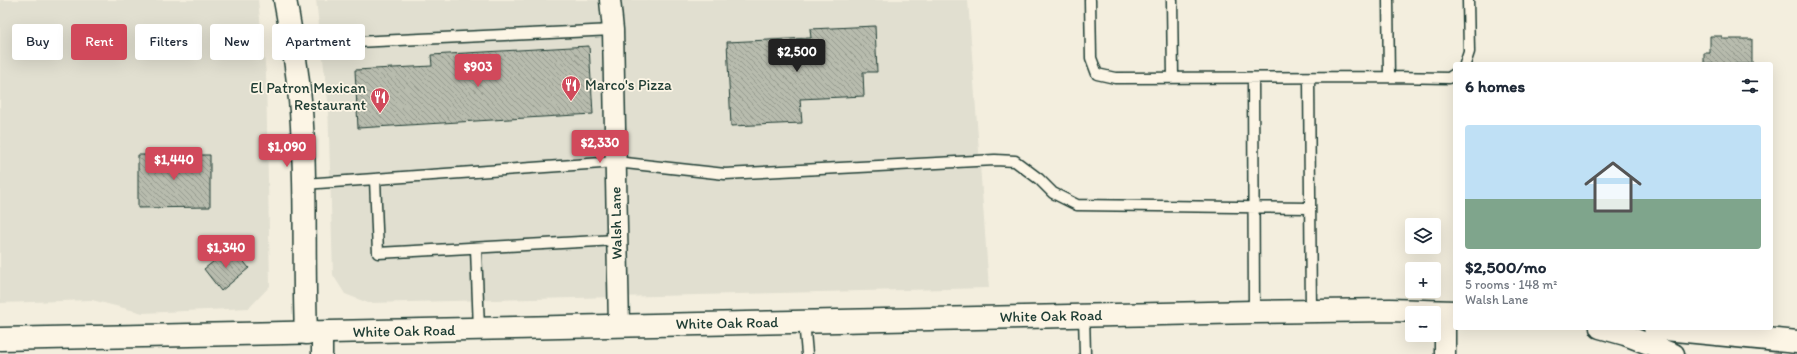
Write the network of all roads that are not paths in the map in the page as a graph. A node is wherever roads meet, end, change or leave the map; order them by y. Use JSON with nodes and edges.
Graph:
{"nodes":[{"id":1,"x":285,"y":0,"type":"edge"},
{"id":2,"x":610,"y":0,"type":"edge"},
{"id":3,"x":1090,"y":0,"type":"edge"},
{"id":4,"x":1172,"y":0,"type":"edge"},
{"id":5,"x":1388,"y":0,"type":"edge"},
{"id":6,"x":1468,"y":0,"type":"edge"},
{"id":7,"x":289,"y":24,"type":"edge"},
{"id":8,"x":613,"y":30,"type":"junction"},
{"id":9,"x":365,"y":42,"type":"edge"},
{"id":10,"x":295,"y":60,"type":"edge"},
{"id":11,"x":1466,"y":62,"type":"edge"},
{"id":12,"x":1453,"y":75,"type":"edge"},
{"id":13,"x":1389,"y":77,"type":"junction"},
{"id":14,"x":1173,"y":78,"type":"junction"},
{"id":15,"x":1253,"y":78,"type":"junction"},
{"id":16,"x":1309,"y":78,"type":"junction"},
{"id":17,"x":616,"y":162,"type":"junction"},
{"id":18,"x":375,"y":179,"type":"junction"},
{"id":19,"x":304,"y":184,"type":"junction"},
{"id":20,"x":1254,"y":206,"type":"junction"},
{"id":21,"x":1310,"y":208,"type":"junction"},
{"id":22,"x":616,"y":240,"type":"junction"},
{"id":23,"x":476,"y":248,"type":"junction"},
{"id":24,"x":1311,"y":311,"type":"junction"},
{"id":25,"x":1254,"y":312,"type":"junction"},
{"id":26,"x":1450,"y":312,"type":"edge"},
{"id":27,"x":1084,"y":315,"type":"junction"},
{"id":28,"x":804,"y":322,"type":"junction"},
{"id":29,"x":619,"y":326,"type":"junction"},
{"id":30,"x":479,"y":330,"type":"junction"},
{"id":31,"x":1607,"y":330,"type":"edge"},
{"id":32,"x":1676,"y":330,"type":"edge"},
{"id":33,"x":0,"y":339,"type":"edge"},
{"id":34,"x":316,"y":340,"type":"edge"},
{"id":35,"x":1797,"y":342,"type":"edge"},
{"id":36,"x":807,"y":354,"type":"edge"},
{"id":37,"x":1085,"y":354,"type":"edge"},
{"id":38,"x":1446,"y":354,"type":"edge"},
{"id":39,"x":1674,"y":354,"type":"edge"}],
"edges":[{"from":1,"to":7,"type":"main road"},
{"from":2,"to":8,"type":"street","name":"Walsh Lane"},
{"from":3,"to":14,"type":"lane"},
{"from":4,"to":14,"type":"lane"},
{"from":5,"to":13,"type":"lane"},
{"from":6,"to":11,"type":"lane"},
{"from":8,"to":9,"type":"lane"},
{"from":8,"to":17,"type":"street","name":"Walsh Lane"},
{"from":10,"to":19,"type":"main road"},
{"from":12,"to":13,"type":"lane"},
{"from":13,"to":16,"type":"lane"},
{"from":14,"to":15,"type":"lane"},
{"from":15,"to":16,"type":"lane"},
{"from":15,"to":20,"type":"lane"},
{"from":16,"to":21,"type":"lane"},
{"from":17,"to":18,"type":"lane"},
{"from":17,"to":20,"type":"lane"},
{"from":17,"to":22,"type":"street","name":"Walsh Lane"},
{"from":18,"to":19,"type":"lane"},
{"from":18,"to":23,"type":"lane"},
{"from":19,"to":34,"type":"main road"},
{"from":20,"to":21,"type":"lane"},
{"from":20,"to":25,"type":"lane"},
{"from":21,"to":24,"type":"lane"},
{"from":22,"to":23,"type":"lane"},
{"from":22,"to":29,"type":"street","name":"Walsh Lane"},
{"from":23,"to":30,"type":"lane"},
{"from":24,"to":25,"type":"main road","name":"White Oak Road"},
{"from":24,"to":26,"type":"main road","name":"White Oak Road"},
{"from":25,"to":27,"type":"main road","name":"White Oak Road"},
{"from":26,"to":38,"type":"street"},
{"from":27,"to":28,"type":"main road","name":"White Oak Road"},
{"from":27,"to":37,"type":"lane"},
{"from":28,"to":29,"type":"main road","name":"White Oak Road"},
{"from":28,"to":36,"type":"lane"},
{"from":29,"to":30,"type":"main road","name":"White Oak Road"},
{"from":30,"to":34,"type":"main road","name":"White Oak Road"},
{"from":31,"to":39,"type":"street"},
{"from":32,"to":35,"type":"main road"},
{"from":33,"to":34,"type":"main road","name":"White Oak Road"}]}
